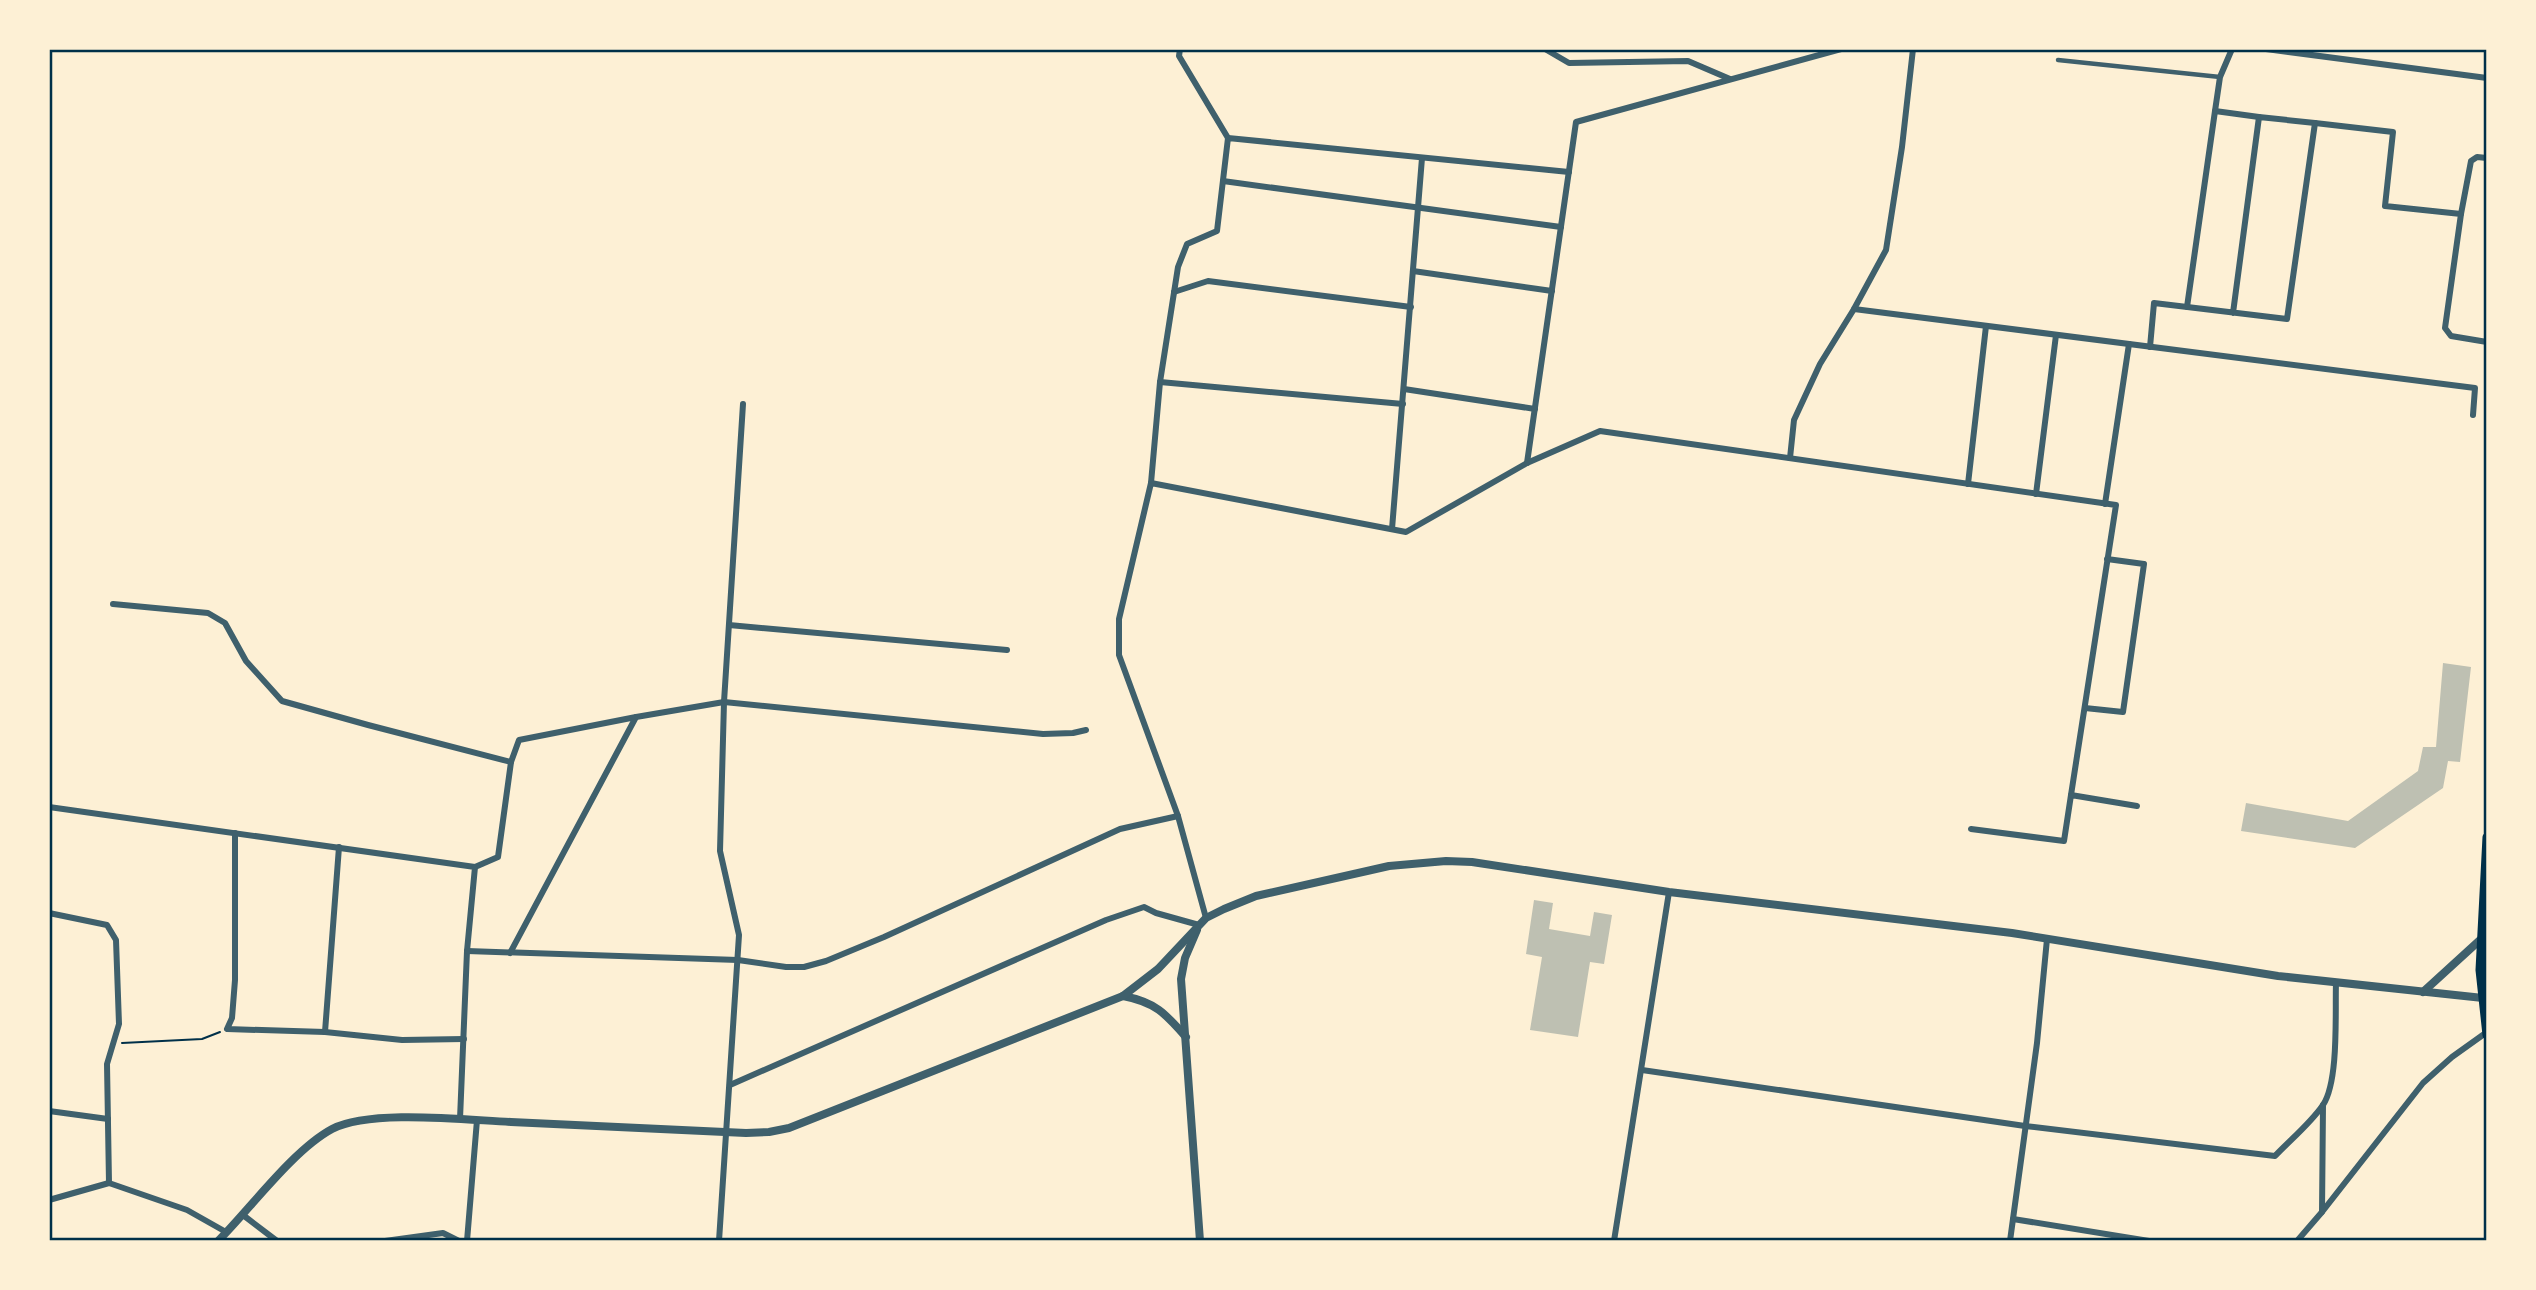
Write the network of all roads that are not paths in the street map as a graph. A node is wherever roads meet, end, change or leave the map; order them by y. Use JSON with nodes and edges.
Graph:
{"nodes":[{"id":1,"x":1180,"y":49,"type":"edge"},
{"id":2,"x":1545,"y":49,"type":"edge"},
{"id":3,"x":1841,"y":49,"type":"edge"},
{"id":4,"x":1913,"y":49,"type":"edge"},
{"id":5,"x":2232,"y":49,"type":"edge"},
{"id":6,"x":2266,"y":49,"type":"edge"},
{"id":7,"x":2333,"y":52,"type":"edge"},
{"id":8,"x":2058,"y":60,"type":"dead end"},
{"id":9,"x":2220,"y":77,"type":"junction"},
{"id":10,"x":2487,"y":78,"type":"edge"},
{"id":11,"x":1730,"y":79,"type":"junction"},
{"id":12,"x":2215,"y":111,"type":"junction"},
{"id":13,"x":2259,"y":117,"type":"junction"},
{"id":14,"x":2315,"y":123,"type":"junction"},
{"id":15,"x":1228,"y":138,"type":"junction"},
{"id":16,"x":1422,"y":158,"type":"junction"},
{"id":17,"x":2487,"y":158,"type":"edge"},
{"id":18,"x":1569,"y":172,"type":"junction"},
{"id":19,"x":1223,"y":181,"type":"junction"},
{"id":20,"x":1418,"y":208,"type":"junction"},
{"id":21,"x":2461,"y":214,"type":"junction"},
{"id":22,"x":1561,"y":227,"type":"junction"},
{"id":23,"x":1413,"y":271,"type":"junction"},
{"id":24,"x":1552,"y":290,"type":"junction"},
{"id":25,"x":1174,"y":292,"type":"junction"},
{"id":26,"x":1411,"y":307,"type":"junction"},
{"id":27,"x":2187,"y":307,"type":"junction"},
{"id":28,"x":1854,"y":309,"type":"junction"},
{"id":29,"x":2233,"y":313,"type":"junction"},
{"id":30,"x":1986,"y":326,"type":"junction"},
{"id":31,"x":2056,"y":335,"type":"junction"},
{"id":32,"x":2487,"y":342,"type":"edge"},
{"id":33,"x":2129,"y":344,"type":"junction"},
{"id":34,"x":2150,"y":347,"type":"junction"},
{"id":35,"x":1160,"y":382,"type":"junction"},
{"id":36,"x":1404,"y":389,"type":"junction"},
{"id":37,"x":743,"y":404,"type":"dead end"},
{"id":38,"x":1403,"y":404,"type":"junction"},
{"id":39,"x":1535,"y":409,"type":"junction"},
{"id":40,"x":2473,"y":415,"type":"dead end"},
{"id":41,"x":1790,"y":458,"type":"junction"},
{"id":42,"x":1527,"y":463,"type":"junction"},
{"id":43,"x":1151,"y":483,"type":"junction"},
{"id":44,"x":1968,"y":484,"type":"junction"},
{"id":45,"x":2036,"y":494,"type":"junction"},
{"id":46,"x":2105,"y":503,"type":"junction"},
{"id":47,"x":1392,"y":529,"type":"junction"},
{"id":48,"x":2107,"y":559,"type":"junction"},
{"id":49,"x":113,"y":604,"type":"dead end"},
{"id":50,"x":729,"y":625,"type":"junction"},
{"id":51,"x":1007,"y":650,"type":"dead end"},
{"id":52,"x":724,"y":702,"type":"junction"},
{"id":53,"x":2085,"y":708,"type":"junction"},
{"id":54,"x":636,"y":717,"type":"junction"},
{"id":55,"x":1086,"y":730,"type":"dead end"},
{"id":56,"x":511,"y":762,"type":"junction"},
{"id":57,"x":2071,"y":794,"type":"junction"},
{"id":58,"x":2137,"y":806,"type":"dead end"},
{"id":59,"x":49,"y":807,"type":"edge"},
{"id":60,"x":1178,"y":816,"type":"junction"},
{"id":61,"x":1971,"y":829,"type":"dead end"},
{"id":62,"x":235,"y":833,"type":"junction"},
{"id":63,"x":2487,"y":837,"type":"edge"},
{"id":64,"x":339,"y":847,"type":"junction"},
{"id":65,"x":475,"y":867,"type":"junction"},
{"id":66,"x":2486,"y":882,"type":"edge"},
{"id":67,"x":1669,"y":892,"type":"junction"},
{"id":68,"x":49,"y":913,"type":"edge"},
{"id":69,"x":1206,"y":918,"type":"junction"},
{"id":70,"x":1199,"y":925,"type":"junction"},
{"id":71,"x":2047,"y":939,"type":"junction"},
{"id":72,"x":2480,"y":940,"type":"junction"},
{"id":73,"x":467,"y":951,"type":"junction"},
{"id":74,"x":510,"y":953,"type":"junction"},
{"id":75,"x":738,"y":960,"type":"junction"},
{"id":76,"x":2336,"y":982,"type":"junction"},
{"id":77,"x":2423,"y":992,"type":"junction"},
{"id":78,"x":1123,"y":996,"type":"junction"},
{"id":79,"x":2483,"y":998,"type":"junction"},
{"id":80,"x":325,"y":1032,"type":"junction"},
{"id":81,"x":2487,"y":1034,"type":"edge"},
{"id":82,"x":1186,"y":1037,"type":"junction"},
{"id":83,"x":464,"y":1039,"type":"junction"},
{"id":84,"x":1642,"y":1070,"type":"junction"},
{"id":85,"x":730,"y":1085,"type":"junction"},
{"id":86,"x":2323,"y":1105,"type":"junction"},
{"id":87,"x":49,"y":1111,"type":"edge"},
{"id":88,"x":108,"y":1119,"type":"junction"},
{"id":89,"x":460,"y":1119,"type":"junction"},
{"id":90,"x":477,"y":1120,"type":"junction"},
{"id":91,"x":2025,"y":1126,"type":"junction"},
{"id":92,"x":727,"y":1132,"type":"junction"},
{"id":93,"x":109,"y":1183,"type":"junction"},
{"id":94,"x":49,"y":1200,"type":"edge"},
{"id":95,"x":2322,"y":1212,"type":"junction"},
{"id":96,"x":243,"y":1215,"type":"junction"},
{"id":97,"x":2013,"y":1219,"type":"junction"},
{"id":98,"x":226,"y":1232,"type":"junction"},
{"id":99,"x":218,"y":1241,"type":"edge"},
{"id":100,"x":276,"y":1241,"type":"edge"},
{"id":101,"x":385,"y":1241,"type":"edge"},
{"id":102,"x":459,"y":1241,"type":"edge"},
{"id":103,"x":467,"y":1241,"type":"edge"},
{"id":104,"x":719,"y":1241,"type":"edge"},
{"id":105,"x":1200,"y":1241,"type":"edge"},
{"id":106,"x":1614,"y":1241,"type":"edge"},
{"id":107,"x":2010,"y":1241,"type":"edge"},
{"id":108,"x":2149,"y":1241,"type":"edge"},
{"id":109,"x":2297,"y":1241,"type":"edge"}],
"edges":[{"from":1,"to":15,"type":"street"},
{"from":2,"to":11,"type":"street"},
{"from":3,"to":11,"type":"street"},
{"from":4,"to":28,"type":"street"},
{"from":5,"to":9,"type":"street"},
{"from":6,"to":7,"type":"street"},
{"from":7,"to":10,"type":"street"},
{"from":8,"to":9,"type":"street"},
{"from":9,"to":12,"type":"street"},
{"from":11,"to":18,"type":"street"},
{"from":12,"to":13,"type":"street"},
{"from":12,"to":27,"type":"street"},
{"from":13,"to":14,"type":"street"},
{"from":13,"to":29,"type":"street"},
{"from":14,"to":21,"type":"street"},
{"from":14,"to":29,"type":"street"},
{"from":15,"to":16,"type":"street"},
{"from":15,"to":19,"type":"street"},
{"from":16,"to":18,"type":"street"},
{"from":16,"to":20,"type":"street"},
{"from":17,"to":21,"type":"street"},
{"from":18,"to":22,"type":"street"},
{"from":19,"to":20,"type":"street"},
{"from":19,"to":25,"type":"street"},
{"from":20,"to":22,"type":"street"},
{"from":20,"to":23,"type":"street"},
{"from":21,"to":32,"type":"street"},
{"from":22,"to":24,"type":"street"},
{"from":23,"to":24,"type":"street"},
{"from":23,"to":26,"type":"street"},
{"from":24,"to":39,"type":"street"},
{"from":25,"to":26,"type":"street"},
{"from":25,"to":35,"type":"street"},
{"from":26,"to":36,"type":"street"},
{"from":27,"to":29,"type":"street"},
{"from":27,"to":34,"type":"street"},
{"from":28,"to":30,"type":"street"},
{"from":28,"to":41,"type":"street"},
{"from":30,"to":31,"type":"street"},
{"from":30,"to":44,"type":"street"},
{"from":31,"to":33,"type":"street"},
{"from":31,"to":45,"type":"street"},
{"from":33,"to":34,"type":"street"},
{"from":33,"to":46,"type":"street"},
{"from":34,"to":40,"type":"street"},
{"from":35,"to":38,"type":"street"},
{"from":35,"to":43,"type":"street"},
{"from":36,"to":38,"type":"street"},
{"from":36,"to":39,"type":"street"},
{"from":37,"to":50,"type":"street"},
{"from":38,"to":47,"type":"street"},
{"from":39,"to":42,"type":"street"},
{"from":41,"to":42,"type":"street"},
{"from":41,"to":44,"type":"street"},
{"from":42,"to":47,"type":"street"},
{"from":43,"to":47,"type":"street"},
{"from":43,"to":60,"type":"street"},
{"from":44,"to":45,"type":"street"},
{"from":45,"to":46,"type":"street"},
{"from":46,"to":48,"type":"street"},
{"from":48,"to":53,"type":"street"},
{"from":48,"to":53,"type":"street"},
{"from":49,"to":56,"type":"street"},
{"from":50,"to":51,"type":"street"},
{"from":50,"to":52,"type":"street"},
{"from":52,"to":54,"type":"street"},
{"from":52,"to":55,"type":"street"},
{"from":52,"to":75,"type":"street"},
{"from":53,"to":57,"type":"street"},
{"from":54,"to":56,"type":"street"},
{"from":54,"to":74,"type":"street"},
{"from":56,"to":65,"type":"street"},
{"from":57,"to":58,"type":"street"},
{"from":57,"to":61,"type":"street"},
{"from":59,"to":62,"type":"street"},
{"from":60,"to":69,"type":"street"},
{"from":60,"to":75,"type":"street"},
{"from":62,"to":64,"type":"street"},
{"from":62,"to":80,"type":"street"},
{"from":63,"to":66,"type":"main road"},
{"from":64,"to":65,"type":"street"},
{"from":64,"to":80,"type":"street"},
{"from":65,"to":73,"type":"street"},
{"from":66,"to":72,"type":"main road"},
{"from":67,"to":69,"type":"street"},
{"from":67,"to":71,"type":"street"},
{"from":67,"to":84,"type":"street"},
{"from":68,"to":88,"type":"street"},
{"from":69,"to":70,"type":"street"},
{"from":70,"to":78,"type":"street"},
{"from":70,"to":82,"type":"street"},
{"from":70,"to":85,"type":"street"},
{"from":71,"to":76,"type":"street"},
{"from":71,"to":91,"type":"street"},
{"from":72,"to":77,"type":"street"},
{"from":72,"to":79,"type":"main road"},
{"from":73,"to":74,"type":"street"},
{"from":73,"to":83,"type":"street"},
{"from":74,"to":75,"type":"street"},
{"from":75,"to":85,"type":"street"},
{"from":76,"to":77,"type":"street"},
{"from":76,"to":86,"type":"street"},
{"from":77,"to":79,"type":"street"},
{"from":78,"to":82,"type":"street"},
{"from":78,"to":92,"type":"street"},
{"from":79,"to":81,"type":"main road"},
{"from":80,"to":83,"type":"street"},
{"from":81,"to":95,"type":"street"},
{"from":82,"to":105,"type":"street"},
{"from":83,"to":89,"type":"street"},
{"from":84,"to":91,"type":"street"},
{"from":84,"to":106,"type":"street"},
{"from":85,"to":92,"type":"street"},
{"from":86,"to":91,"type":"street"},
{"from":86,"to":95,"type":"street"},
{"from":87,"to":88,"type":"street"},
{"from":88,"to":93,"type":"street"},
{"from":89,"to":90,"type":"street"},
{"from":89,"to":96,"type":"street"},
{"from":90,"to":92,"type":"street"},
{"from":90,"to":103,"type":"street"},
{"from":91,"to":97,"type":"street"},
{"from":92,"to":104,"type":"street"},
{"from":93,"to":94,"type":"street"},
{"from":93,"to":98,"type":"street"},
{"from":95,"to":109,"type":"street"},
{"from":96,"to":98,"type":"street"},
{"from":96,"to":100,"type":"street"},
{"from":97,"to":107,"type":"street"},
{"from":97,"to":108,"type":"street"},
{"from":98,"to":99,"type":"street"},
{"from":101,"to":102,"type":"street"}]}
